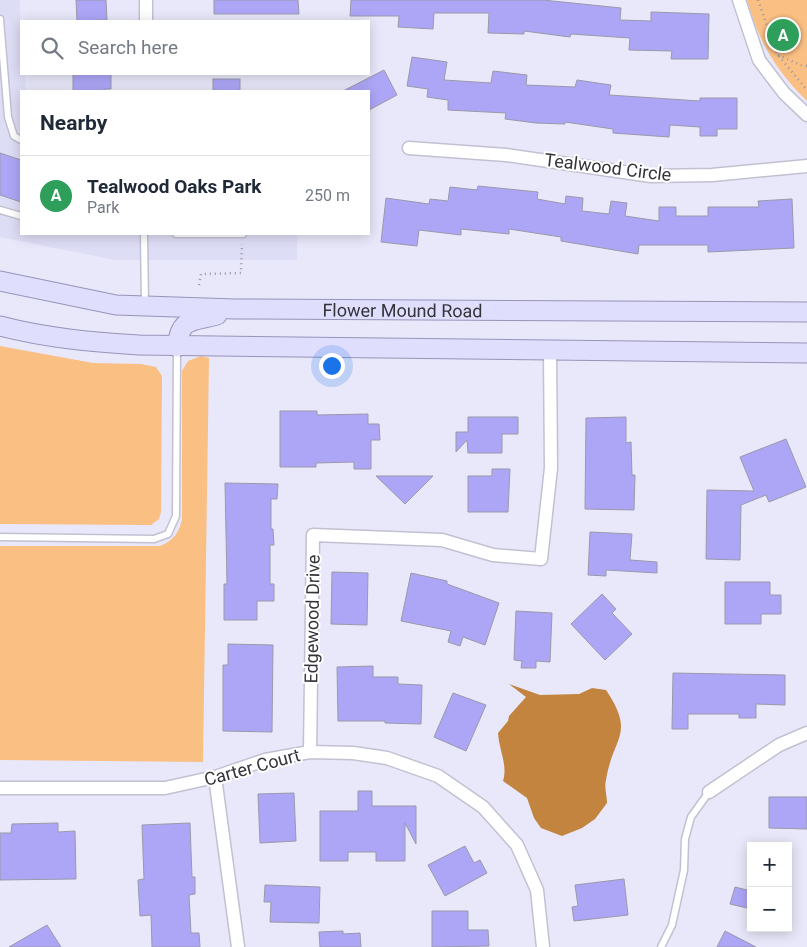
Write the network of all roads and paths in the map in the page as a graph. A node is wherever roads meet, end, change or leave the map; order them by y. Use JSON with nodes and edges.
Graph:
{"nodes":[{"id":1,"x":146,"y":0,"type":"edge"},
{"id":2,"x":739,"y":0,"type":"edge"},
{"id":3,"x":758,"y":0,"type":"edge"},
{"id":4,"x":0,"y":19,"type":"edge"},
{"id":5,"x":146,"y":20,"type":"edge"},
{"id":6,"x":777,"y":54,"type":"junction"},
{"id":7,"x":807,"y":66,"type":"edge"},
{"id":8,"x":807,"y":90,"type":"edge"},
{"id":9,"x":807,"y":115,"type":"edge"},
{"id":10,"x":20,"y":139,"type":"edge"},
{"id":11,"x":410,"y":148,"type":"dead end"},
{"id":12,"x":807,"y":166,"type":"edge"},
{"id":13,"x":0,"y":210,"type":"edge"},
{"id":14,"x":20,"y":216,"type":"edge"},
{"id":15,"x":144,"y":235,"type":"edge"},
{"id":16,"x":243,"y":235,"type":"edge"},
{"id":17,"x":0,"y":281,"type":"edge"},
{"id":18,"x":199,"y":285,"type":"dead end"},
{"id":19,"x":145,"y":306,"type":"junction"},
{"id":20,"x":235,"y":309,"type":"junction"},
{"id":21,"x":807,"y":312,"type":"edge"},
{"id":22,"x":0,"y":326,"type":"edge"},
{"id":23,"x":177,"y":347,"type":"junction"},
{"id":24,"x":550,"y":351,"type":"junction"},
{"id":25,"x":807,"y":354,"type":"edge"},
{"id":26,"x":0,"y":537,"type":"edge"},
{"id":27,"x":807,"y":733,"type":"edge"},
{"id":28,"x":310,"y":752,"type":"junction"},
{"id":29,"x":215,"y":777,"type":"junction"},
{"id":30,"x":0,"y":788,"type":"edge"},
{"id":31,"x":709,"y":792,"type":"joint"},
{"id":32,"x":238,"y":947,"type":"edge"},
{"id":33,"x":543,"y":947,"type":"edge"},
{"id":34,"x":661,"y":947,"type":"edge"}],
"edges":[{"from":1,"to":5,"type":"street"},
{"from":2,"to":9,"type":"street"},
{"from":3,"to":6,"type":"path"},
{"from":4,"to":10,"type":"lane"},
{"from":6,"to":7,"type":"path"},
{"from":6,"to":8,"type":"path"},
{"from":11,"to":12,"type":"street","name":"Tealwood Circle"},
{"from":13,"to":14,"type":"lane"},
{"from":15,"to":19,"type":"lane"},
{"from":16,"to":18,"type":"path"},
{"from":17,"to":19,"type":"main road","name":"Flower Mound Road"},
{"from":19,"to":20,"type":"main road","name":"Flower Mound Road"},
{"from":20,"to":21,"type":"main road","name":"Flower Mound Road"},
{"from":20,"to":23,"type":"main road"},
{"from":22,"to":23,"type":"main road"},
{"from":23,"to":24,"type":"main road"},
{"from":23,"to":26,"type":"lane"},
{"from":24,"to":25,"type":"main road"},
{"from":24,"to":28,"type":"street","name":"Edgewood Drive"},
{"from":27,"to":31,"type":"street"},
{"from":28,"to":29,"type":"street","name":"Carter Court"},
{"from":28,"to":33,"type":"street","name":"Carter Court"},
{"from":29,"to":30,"type":"street","name":"Carter Court"},
{"from":29,"to":32,"type":"street"},
{"from":31,"to":34,"type":"lane"}]}
